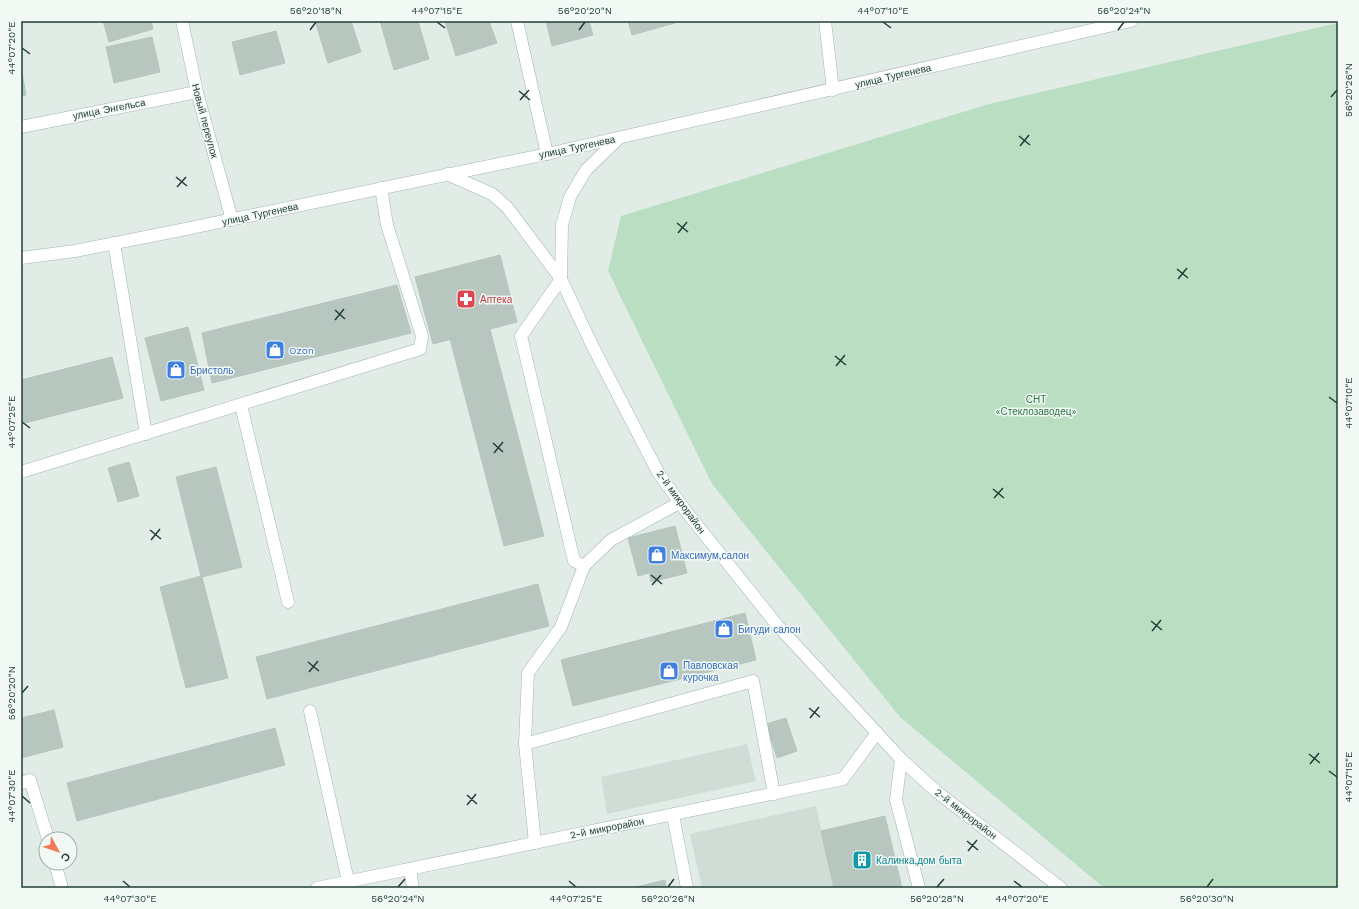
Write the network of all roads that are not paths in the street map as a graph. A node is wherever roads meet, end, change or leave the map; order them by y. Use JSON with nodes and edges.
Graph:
{"nodes":[{"id":1,"x":182,"y":21,"type":"edge"},
{"id":2,"x":517,"y":21,"type":"edge"},
{"id":3,"x":825,"y":21,"type":"edge"},
{"id":4,"x":1131,"y":21,"type":"edge"},
{"id":5,"x":833,"y":90,"type":"junction"},
{"id":6,"x":197,"y":92,"type":"junction"},
{"id":7,"x":21,"y":127,"type":"edge"},
{"id":8,"x":618,"y":139,"type":"junction"},
{"id":9,"x":547,"y":154,"type":"junction"},
{"id":10,"x":447,"y":174,"type":"junction"},
{"id":11,"x":381,"y":188,"type":"junction"},
{"id":12,"x":232,"y":220,"type":"junction"},
{"id":13,"x":114,"y":243,"type":"junction"},
{"id":14,"x":21,"y":258,"type":"edge"},
{"id":15,"x":561,"y":279,"type":"junction"},
{"id":16,"x":241,"y":405,"type":"junction"},
{"id":17,"x":146,"y":434,"type":"junction"},
{"id":18,"x":21,"y":472,"type":"edge"},
{"id":19,"x":679,"y":503,"type":"junction"},
{"id":20,"x":584,"y":566,"type":"junction"},
{"id":21,"x":288,"y":602,"type":"dead end"},
{"id":22,"x":310,"y":711,"type":"dead end"},
{"id":23,"x":876,"y":734,"type":"junction"},
{"id":24,"x":525,"y":744,"type":"junction"},
{"id":25,"x":901,"y":759,"type":"junction"},
{"id":26,"x":21,"y":783,"type":"edge"},
{"id":27,"x":774,"y":794,"type":"junction"},
{"id":28,"x":673,"y":815,"type":"junction"},
{"id":29,"x":46,"y":831,"type":"edge"},
{"id":30,"x":535,"y":842,"type":"junction"},
{"id":31,"x":410,"y":869,"type":"junction"},
{"id":32,"x":57,"y":871,"type":"edge"},
{"id":33,"x":348,"y":882,"type":"junction"},
{"id":34,"x":62,"y":888,"type":"edge"},
{"id":35,"x":316,"y":888,"type":"edge"},
{"id":36,"x":413,"y":888,"type":"edge"},
{"id":37,"x":687,"y":888,"type":"edge"},
{"id":38,"x":919,"y":888,"type":"edge"},
{"id":39,"x":1061,"y":888,"type":"edge"}],
"edges":[{"from":1,"to":6,"type":"street","name":"Новый переулок"},
{"from":2,"to":9,"type":"street"},
{"from":3,"to":5,"type":"street"},
{"from":4,"to":5,"type":"street","name":"улица Тургенева"},
{"from":5,"to":8,"type":"street","name":"улица Тургенева"},
{"from":6,"to":7,"type":"street","name":"улица Энгельса"},
{"from":6,"to":12,"type":"street","name":"Новый переулок"},
{"from":8,"to":9,"type":"street","name":"улица Тургенева"},
{"from":8,"to":15,"type":"street"},
{"from":9,"to":10,"type":"street","name":"улица Тургенева"},
{"from":10,"to":11,"type":"street","name":"улица Тургенева"},
{"from":10,"to":15,"type":"street"},
{"from":11,"to":12,"type":"street","name":"улица Тургенева"},
{"from":11,"to":16,"type":"street"},
{"from":12,"to":13,"type":"street","name":"улица Тургенева"},
{"from":13,"to":14,"type":"street","name":"улица Тургенева"},
{"from":13,"to":17,"type":"street"},
{"from":15,"to":19,"type":"street","name":"2-й микрорайон"},
{"from":15,"to":20,"type":"street"},
{"from":16,"to":17,"type":"street"},
{"from":16,"to":21,"type":"street"},
{"from":17,"to":18,"type":"street"},
{"from":19,"to":20,"type":"street"},
{"from":19,"to":23,"type":"street","name":"2-й микрорайон"},
{"from":20,"to":24,"type":"street"},
{"from":22,"to":33,"type":"street"},
{"from":23,"to":25,"type":"street","name":"2-й микрорайон"},
{"from":23,"to":27,"type":"street","name":"2-й микрорайон"},
{"from":24,"to":27,"type":"street"},
{"from":24,"to":30,"type":"street"},
{"from":25,"to":38,"type":"street"},
{"from":25,"to":39,"type":"street","name":"2-й микрорайон"},
{"from":26,"to":29,"type":"street"},
{"from":27,"to":28,"type":"street","name":"2-й микрорайон"},
{"from":28,"to":30,"type":"street","name":"2-й микрорайон"},
{"from":28,"to":37,"type":"street"},
{"from":30,"to":31,"type":"street","name":"2-й микрорайон"},
{"from":31,"to":33,"type":"street","name":"2-й микрорайон"},
{"from":31,"to":36,"type":"street"},
{"from":32,"to":34,"type":"street"},
{"from":33,"to":35,"type":"street","name":"2-й микрорайон"}]}
